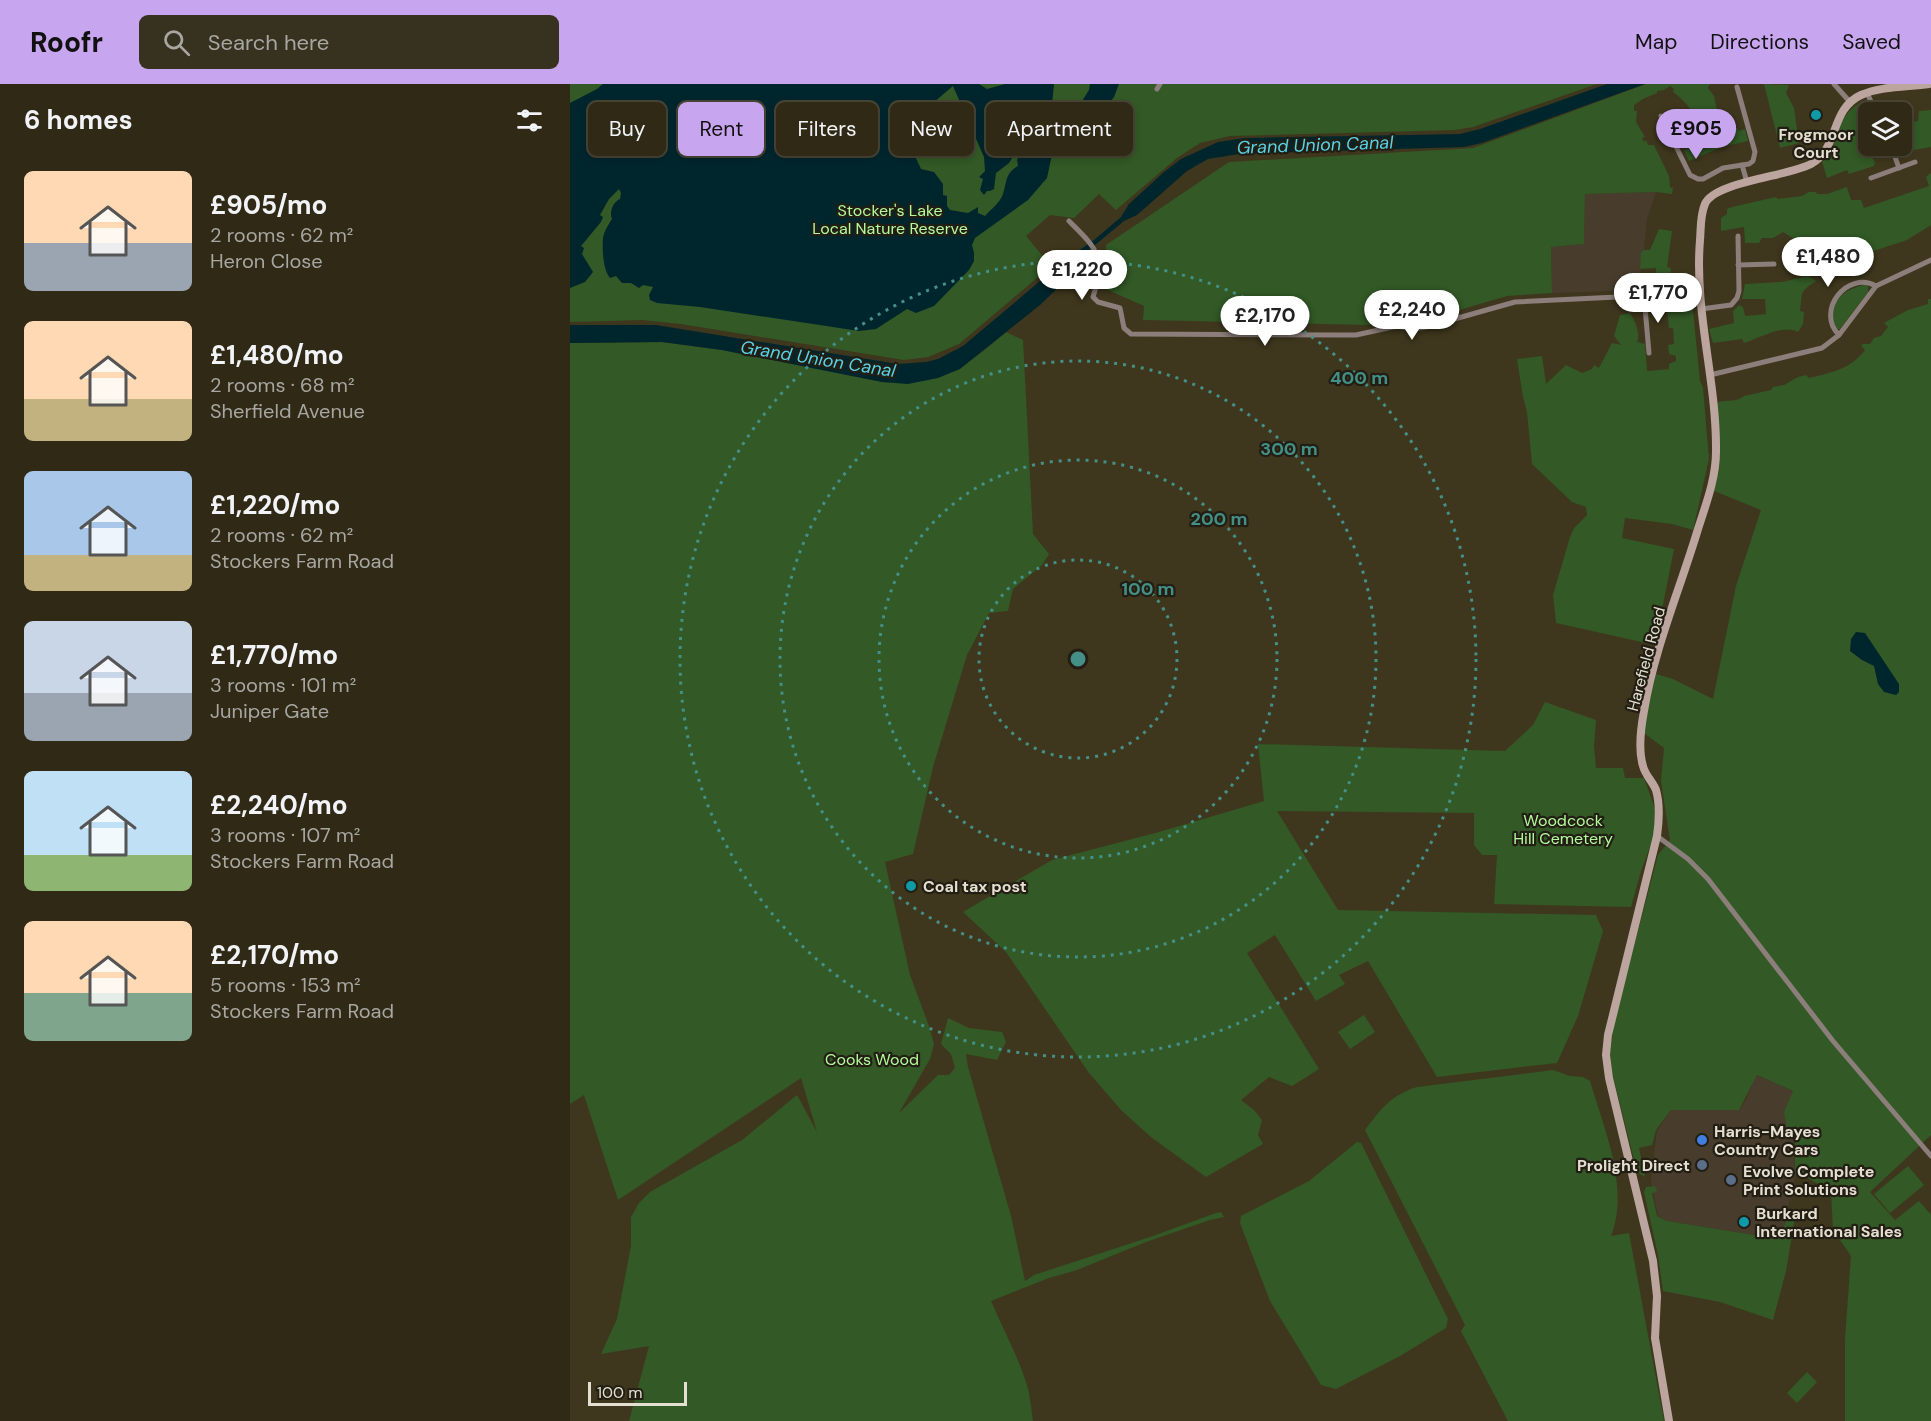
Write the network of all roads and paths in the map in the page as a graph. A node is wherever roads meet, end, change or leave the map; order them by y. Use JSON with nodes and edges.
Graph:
{"nodes":[{"id":1,"x":1834,"y":84,"type":"edge"},
{"id":2,"x":1929,"y":84,"type":"edge"},
{"id":3,"x":1737,"y":87,"type":"dead end"},
{"id":4,"x":1867,"y":93,"type":"junction"},
{"id":5,"x":1850,"y":102,"type":"junction"},
{"id":6,"x":1871,"y":102,"type":"edge"},
{"id":7,"x":1661,"y":116,"type":"dead end"},
{"id":8,"x":1895,"y":156,"type":"edge"},
{"id":9,"x":1915,"y":162,"type":"dead end"},
{"id":10,"x":1742,"y":165,"type":"junction"},
{"id":11,"x":1899,"y":168,"type":"junction"},
{"id":12,"x":1871,"y":178,"type":"dead end"},
{"id":13,"x":1747,"y":182,"type":"junction"},
{"id":14,"x":1069,"y":221,"type":"dead end"},
{"id":15,"x":1738,"y":236,"type":"dead end"},
{"id":16,"x":1931,"y":260,"type":"edge"},
{"id":17,"x":1774,"y":264,"type":"dead end"},
{"id":18,"x":1738,"y":265,"type":"junction"},
{"id":19,"x":1876,"y":286,"type":"junction"},
{"id":20,"x":1700,"y":293,"type":"junction"},
{"id":21,"x":1644,"y":296,"type":"junction"},
{"id":22,"x":1701,"y":309,"type":"junction"},
{"id":23,"x":1839,"y":335,"type":"junction"},
{"id":24,"x":1650,"y":353,"type":"dead end"},
{"id":25,"x":1710,"y":375,"type":"junction"},
{"id":26,"x":1657,"y":836,"type":"junction"},
{"id":27,"x":1931,"y":1156,"type":"edge"},
{"id":28,"x":1669,"y":1421,"type":"edge"}],
"edges":[{"from":1,"to":5,"type":"street"},
{"from":2,"to":4,"type":"street"},
{"from":3,"to":10,"type":"street"},
{"from":4,"to":5,"type":"street"},
{"from":4,"to":6,"type":"street"},
{"from":5,"to":13,"type":"street","name":"Harefield Road"},
{"from":7,"to":10,"type":"street"},
{"from":8,"to":11,"type":"street"},
{"from":9,"to":11,"type":"street"},
{"from":10,"to":13,"type":"street"},
{"from":11,"to":12,"type":"street"},
{"from":13,"to":20,"type":"street","name":"Harefield Road"},
{"from":14,"to":21,"type":"street"},
{"from":15,"to":18,"type":"street"},
{"from":16,"to":19,"type":"street"},
{"from":17,"to":18,"type":"street"},
{"from":18,"to":22,"type":"street"},
{"from":19,"to":23,"type":"street"},
{"from":19,"to":23,"type":"street"},
{"from":20,"to":21,"type":"street"},
{"from":20,"to":22,"type":"street","name":"Harefield Road"},
{"from":21,"to":24,"type":"street"},
{"from":22,"to":25,"type":"street","name":"Harefield Road"},
{"from":23,"to":25,"type":"street"},
{"from":25,"to":26,"type":"street","name":"Harefield Road"},
{"from":26,"to":27,"type":"street"},
{"from":26,"to":28,"type":"street","name":"Harefield Road"}]}
